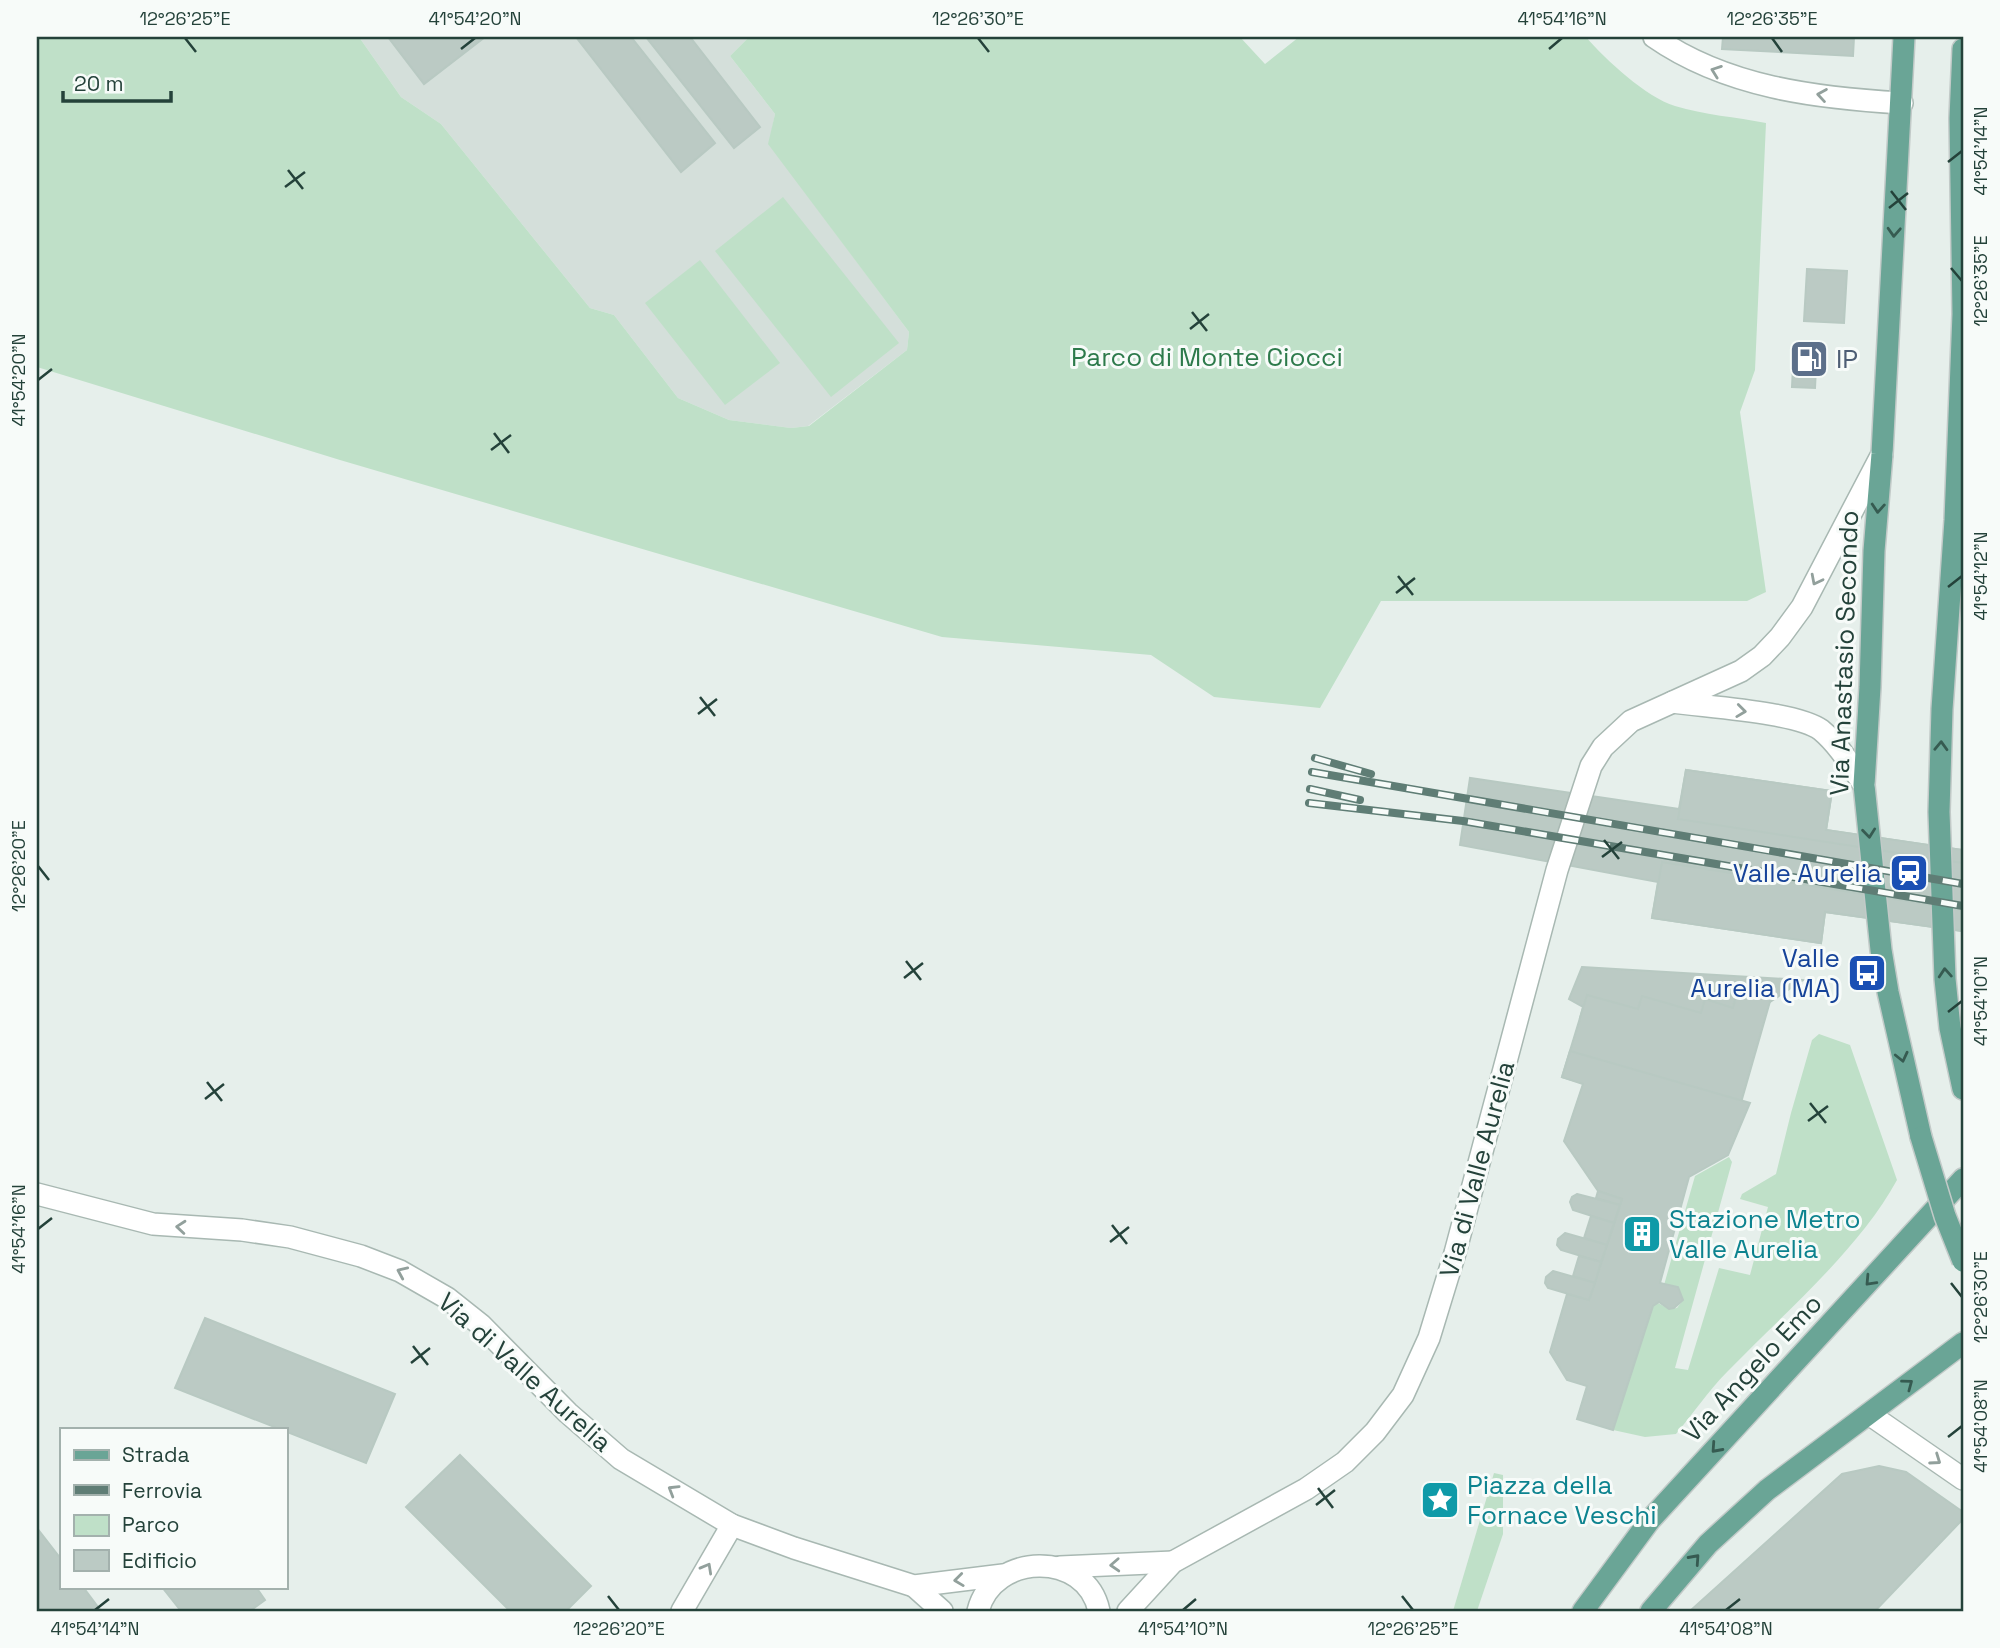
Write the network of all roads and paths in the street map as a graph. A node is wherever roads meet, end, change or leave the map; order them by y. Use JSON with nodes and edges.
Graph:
{"nodes":[{"id":1,"x":1654,"y":37,"type":"edge"},
{"id":2,"x":1690,"y":37,"type":"edge"},
{"id":3,"x":1904,"y":37,"type":"edge"},
{"id":4,"x":1963,"y":50,"type":"edge"},
{"id":5,"x":1689,"y":59,"type":"junction"},
{"id":6,"x":1902,"y":103,"type":"junction"},
{"id":7,"x":1962,"y":118,"type":"edge"},
{"id":8,"x":1882,"y":454,"type":"junction"},
{"id":9,"x":1673,"y":702,"type":"junction"},
{"id":10,"x":1864,"y":785,"type":"junction"},
{"id":11,"x":1963,"y":1089,"type":"edge"},
{"id":12,"x":1963,"y":1180,"type":"edge"},
{"id":13,"x":37,"y":1194,"type":"edge"},
{"id":14,"x":1963,"y":1261,"type":"edge"},
{"id":15,"x":1963,"y":1343,"type":"edge"},
{"id":16,"x":1869,"y":1414,"type":"junction"},
{"id":17,"x":1963,"y":1479,"type":"edge"},
{"id":18,"x":732,"y":1525,"type":"junction"},
{"id":19,"x":1173,"y":1562,"type":"junction"},
{"id":20,"x":1057,"y":1567,"type":"junction"},
{"id":21,"x":1003,"y":1575,"type":"junction"},
{"id":22,"x":914,"y":1586,"type":"junction"},
{"id":23,"x":1586,"y":1606,"type":"edge"},
{"id":24,"x":682,"y":1611,"type":"edge"},
{"id":25,"x":942,"y":1611,"type":"edge"},
{"id":26,"x":978,"y":1611,"type":"edge"},
{"id":27,"x":1099,"y":1611,"type":"edge"},
{"id":28,"x":1128,"y":1611,"type":"edge"},
{"id":29,"x":1651,"y":1611,"type":"edge"}],
"edges":[{"from":1,"to":5,"type":"street"},
{"from":2,"to":5,"type":"street"},
{"from":3,"to":6,"type":"main road","name":"Via Anastasio Secondo"},
{"from":4,"to":7,"type":"main road"},
{"from":6,"to":5,"type":"street","one_way":true},
{"from":6,"to":8,"type":"main road","name":"Via Anastasio Secondo","one_way":true},
{"from":11,"to":7,"type":"main road","one_way":true},
{"from":8,"to":9,"type":"street","name":"Via di Valle Aurelia","one_way":true},
{"from":8,"to":10,"type":"main road","name":"Via Anastasio Secondo","one_way":true},
{"from":9,"to":10,"type":"street","one_way":true},
{"from":9,"to":19,"type":"street","name":"Via di Valle Aurelia"},
{"from":10,"to":14,"type":"main road","name":"Via Anastasio Secondo","one_way":true,"bridge":true},
{"from":12,"to":23,"type":"main road","name":"Via Angelo Emo","one_way":true},
{"from":18,"to":13,"type":"street","name":"Via di Valle Aurelia","one_way":true},
{"from":16,"to":15,"type":"main road","one_way":true},
{"from":16,"to":17,"type":"street","one_way":true},
{"from":29,"to":16,"type":"main road","one_way":true},
{"from":18,"to":22,"type":"street","name":"Via di Valle Aurelia"},
{"from":24,"to":18,"type":"street","one_way":true},
{"from":19,"to":20,"type":"street","name":"Via di Valle Aurelia","one_way":true},
{"from":19,"to":28,"type":"street","name":"Via di Valle Aurelia"},
{"from":20,"to":21,"type":"street","name":"Via di Valle Aurelia"},
{"from":20,"to":27,"type":"street"},
{"from":21,"to":22,"type":"street","name":"Via di Valle Aurelia","one_way":true},
{"from":21,"to":26,"type":"street"},
{"from":22,"to":25,"type":"street","name":"Via di Valle Aurelia"}]}
